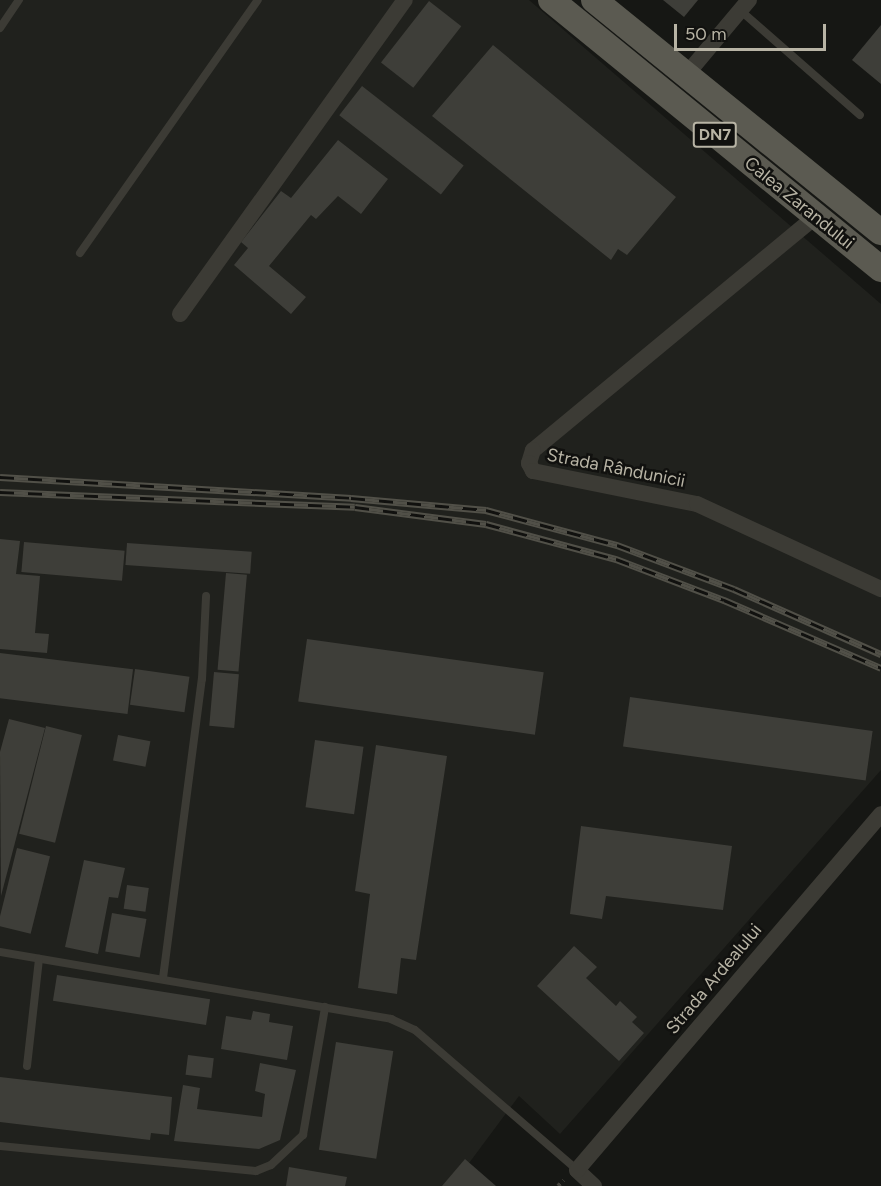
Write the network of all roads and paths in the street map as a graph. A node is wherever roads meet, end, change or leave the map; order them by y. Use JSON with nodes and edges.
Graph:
{"nodes":[{"id":1,"x":19,"y":0,"type":"edge"},
{"id":2,"x":258,"y":0,"type":"edge"},
{"id":3,"x":405,"y":0,"type":"edge"},
{"id":4,"x":551,"y":0,"type":"edge"},
{"id":5,"x":594,"y":0,"type":"edge"},
{"id":6,"x":745,"y":5,"type":"edge"},
{"id":7,"x":0,"y":28,"type":"edge"},
{"id":8,"x":686,"y":75,"type":"junction"},
{"id":9,"x":860,"y":115,"type":"dead end"},
{"id":10,"x":815,"y":217,"type":"junction"},
{"id":11,"x":881,"y":232,"type":"edge"},
{"id":12,"x":80,"y":253,"type":"dead end"},
{"id":13,"x":881,"y":269,"type":"edge"},
{"id":14,"x":180,"y":314,"type":"dead end"},
{"id":15,"x":881,"y":589,"type":"edge"},
{"id":16,"x":206,"y":596,"type":"dead end"},
{"id":17,"x":881,"y":813,"type":"edge"},
{"id":18,"x":0,"y":952,"type":"edge"},
{"id":19,"x":39,"y":959,"type":"junction"},
{"id":20,"x":163,"y":978,"type":"junction"},
{"id":21,"x":325,"y":1007,"type":"junction"},
{"id":22,"x":27,"y":1066,"type":"dead end"},
{"id":23,"x":0,"y":1146,"type":"edge"},
{"id":24,"x":577,"y":1170,"type":"junction"},
{"id":25,"x":594,"y":1186,"type":"edge"}],
"edges":[{"from":1,"to":7,"type":"lane"},
{"from":2,"to":12,"type":"lane"},
{"from":3,"to":14,"type":"street"},
{"from":4,"to":10,"type":"main road","name":"Calea Zarandului","number":"DN7"},
{"from":5,"to":8,"type":"main road","name":"Calea Zarandului","number":"DN7"},
{"from":6,"to":8,"type":"street"},
{"from":6,"to":9,"type":"lane"},
{"from":8,"to":11,"type":"main road","name":"Calea Zarandului","number":"DN7"},
{"from":10,"to":13,"type":"main road","name":"Calea Zarandului","number":"DN7"},
{"from":10,"to":15,"type":"street","name":"Strada Rândunicii"},
{"from":16,"to":20,"type":"lane"},
{"from":17,"to":24,"type":"street","name":"Strada Ardealului"},
{"from":18,"to":19,"type":"lane"},
{"from":19,"to":20,"type":"lane"},
{"from":19,"to":22,"type":"lane"},
{"from":20,"to":21,"type":"lane"},
{"from":21,"to":23,"type":"lane"},
{"from":21,"to":24,"type":"lane"},
{"from":24,"to":25,"type":"street"}]}
